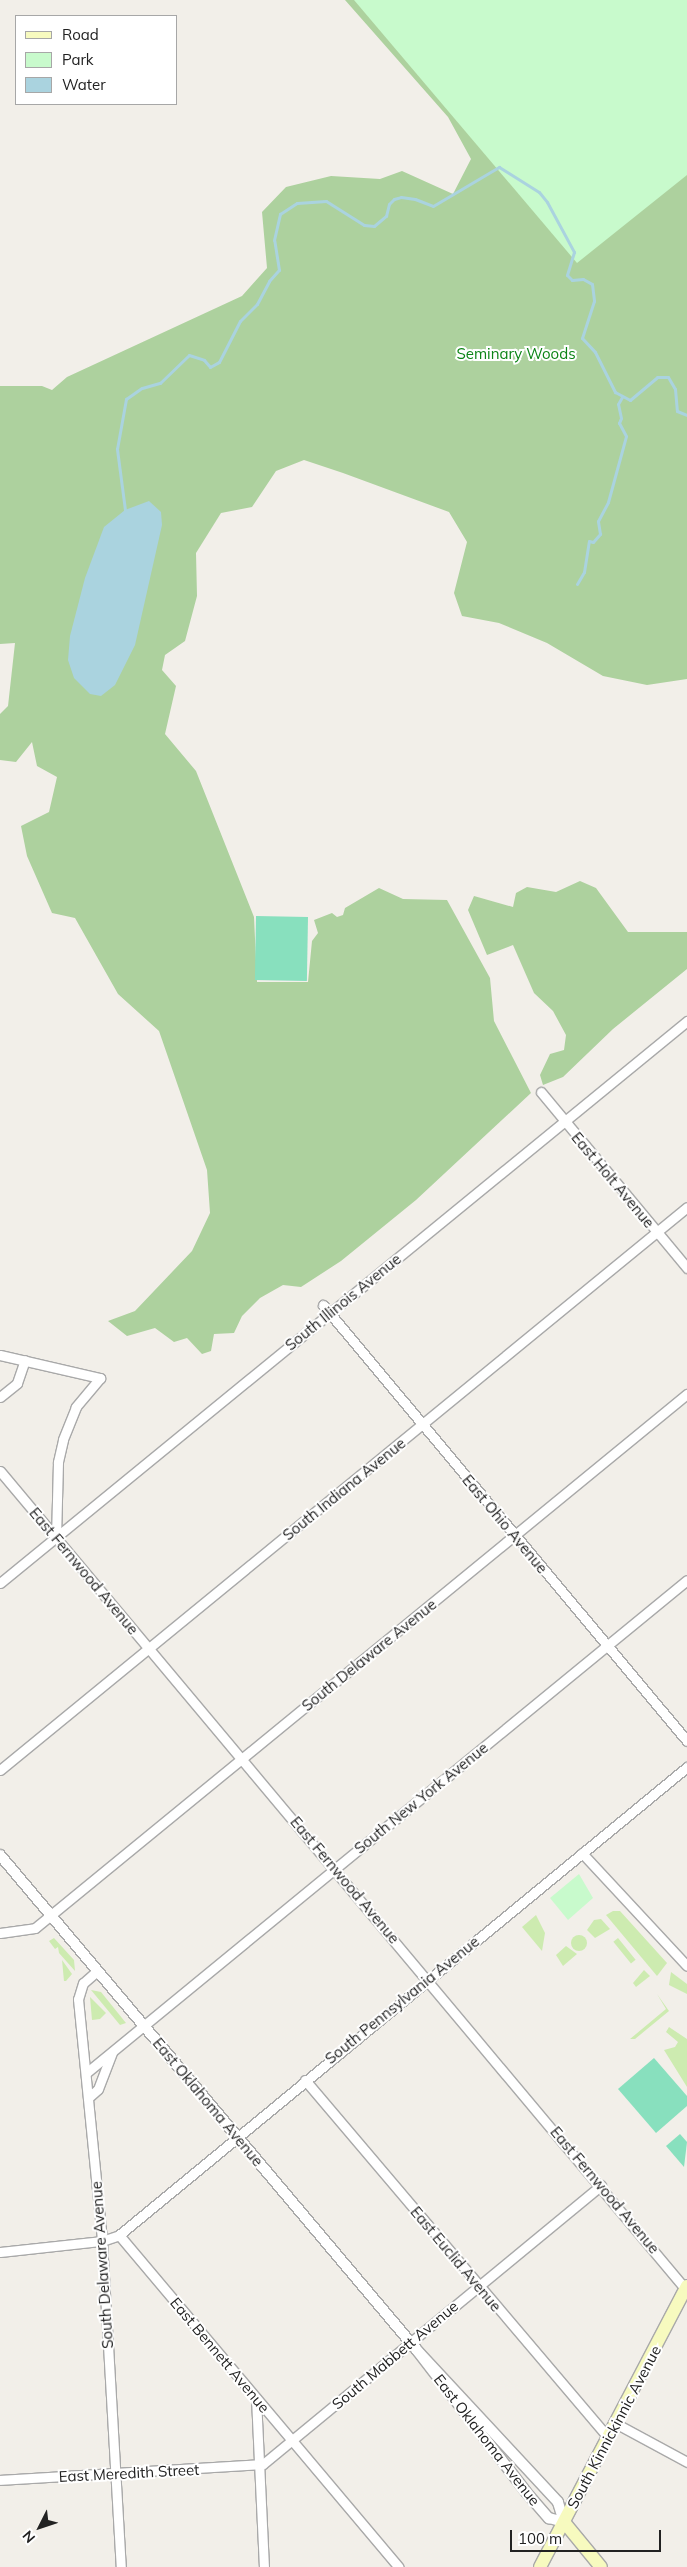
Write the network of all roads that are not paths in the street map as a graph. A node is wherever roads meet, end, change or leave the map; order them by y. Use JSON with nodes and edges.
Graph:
{"nodes":[{"id":1,"x":687,"y":1021,"type":"edge"},
{"id":2,"x":541,"y":1092,"type":"dead end"},
{"id":3,"x":564,"y":1122,"type":"junction"},
{"id":4,"x":687,"y":1207,"type":"edge"},
{"id":5,"x":657,"y":1232,"type":"junction"},
{"id":6,"x":687,"y":1268,"type":"edge"},
{"id":7,"x":323,"y":1305,"type":"dead end"},
{"id":8,"x":330,"y":1313,"type":"junction"},
{"id":9,"x":0,"y":1355,"type":"edge"},
{"id":10,"x":25,"y":1360,"type":"junction"},
{"id":11,"x":687,"y":1394,"type":"edge"},
{"id":12,"x":0,"y":1397,"type":"edge"},
{"id":13,"x":422,"y":1424,"type":"junction"},
{"id":14,"x":0,"y":1471,"type":"edge"},
{"id":15,"x":514,"y":1536,"type":"junction"},
{"id":16,"x":56,"y":1538,"type":"junction"},
{"id":17,"x":687,"y":1580,"type":"edge"},
{"id":18,"x":0,"y":1583,"type":"edge"},
{"id":19,"x":607,"y":1646,"type":"junction"},
{"id":20,"x":149,"y":1648,"type":"junction"},
{"id":21,"x":687,"y":1741,"type":"edge"},
{"id":22,"x":242,"y":1758,"type":"junction"},
{"id":23,"x":687,"y":1767,"type":"edge"},
{"id":24,"x":0,"y":1770,"type":"edge"},
{"id":25,"x":582,"y":1853,"type":"junction"},
{"id":26,"x":0,"y":1855,"type":"edge"},
{"id":27,"x":335,"y":1869,"type":"junction"},
{"id":28,"x":51,"y":1916,"type":"junction"},
{"id":29,"x":0,"y":1933,"type":"edge"},
{"id":30,"x":686,"y":1963,"type":"edge"},
{"id":31,"x":97,"y":1971,"type":"junction"},
{"id":32,"x":428,"y":1979,"type":"junction"},
{"id":33,"x":143,"y":2026,"type":"junction"},
{"id":34,"x":113,"y":2051,"type":"junction"},
{"id":35,"x":86,"y":2073,"type":"junction"},
{"id":36,"x":305,"y":2080,"type":"junction"},
{"id":37,"x":88,"y":2098,"type":"junction"},
{"id":38,"x":237,"y":2136,"type":"junction"},
{"id":39,"x":601,"y":2185,"type":"junction"},
{"id":40,"x":119,"y":2235,"type":"junction"},
{"id":41,"x":102,"y":2241,"type":"junction"},
{"id":42,"x":0,"y":2252,"type":"edge"},
{"id":43,"x":478,"y":2285,"type":"junction"},
{"id":44,"x":687,"y":2289,"type":"edge"},
{"id":45,"x":413,"y":2345,"type":"junction"},
{"id":46,"x":256,"y":2398,"type":"junction"},
{"id":47,"x":615,"y":2423,"type":"junction"},
{"id":48,"x":608,"y":2438,"type":"junction"},
{"id":49,"x":292,"y":2441,"type":"junction"},
{"id":50,"x":687,"y":2462,"type":"edge"},
{"id":51,"x":258,"y":2465,"type":"junction"},
{"id":52,"x":115,"y":2473,"type":"junction"},
{"id":53,"x":0,"y":2480,"type":"edge"},
{"id":54,"x":564,"y":2522,"type":"junction"},
{"id":55,"x":121,"y":2567,"type":"edge"},
{"id":56,"x":264,"y":2567,"type":"edge"},
{"id":57,"x":399,"y":2567,"type":"edge"},
{"id":58,"x":540,"y":2567,"type":"edge"},
{"id":59,"x":601,"y":2567,"type":"edge"}],
"edges":[{"from":1,"to":3,"type":"street","name":"South Illinois Avenue"},
{"from":2,"to":3,"type":"street","name":"East Holt Avenue"},
{"from":3,"to":5,"type":"street","name":"East Holt Avenue"},
{"from":3,"to":8,"type":"street","name":"South Illinois Avenue"},
{"from":4,"to":5,"type":"street","name":"South Indiana Avenue"},
{"from":5,"to":6,"type":"street","name":"East Holt Avenue"},
{"from":5,"to":13,"type":"street","name":"South Indiana Avenue"},
{"from":7,"to":8,"type":"street","name":"East Ohio Avenue"},
{"from":8,"to":13,"type":"street","name":"East Ohio Avenue"},
{"from":8,"to":16,"type":"street","name":"South Illinois Avenue"},
{"from":9,"to":10,"type":"street"},
{"from":10,"to":12,"type":"street"},
{"from":10,"to":16,"type":"street"},
{"from":11,"to":15,"type":"street","name":"South Delaware Avenue"},
{"from":13,"to":15,"type":"street","name":"East Ohio Avenue"},
{"from":13,"to":20,"type":"street","name":"South Indiana Avenue"},
{"from":14,"to":16,"type":"street","name":"East Fernwood Avenue"},
{"from":15,"to":19,"type":"street","name":"East Ohio Avenue"},
{"from":15,"to":22,"type":"street","name":"South Delaware Avenue"},
{"from":16,"to":18,"type":"street","name":"South Illinois Avenue"},
{"from":16,"to":20,"type":"street","name":"East Fernwood Avenue"},
{"from":17,"to":19,"type":"street","name":"South New York Avenue"},
{"from":19,"to":21,"type":"street","name":"East Ohio Avenue"},
{"from":19,"to":27,"type":"street","name":"South New York Avenue"},
{"from":20,"to":22,"type":"street","name":"East Fernwood Avenue"},
{"from":20,"to":24,"type":"street","name":"South Indiana Avenue"},
{"from":22,"to":27,"type":"street","name":"East Fernwood Avenue"},
{"from":22,"to":28,"type":"street","name":"South Delaware Avenue"},
{"from":23,"to":25,"type":"street","name":"South Pennsylvania Avenue"},
{"from":25,"to":30,"type":"street"},
{"from":25,"to":32,"type":"street","name":"South Pennsylvania Avenue"},
{"from":26,"to":28,"type":"street","name":"East Oklahoma Avenue"},
{"from":27,"to":32,"type":"street","name":"East Fernwood Avenue"},
{"from":27,"to":33,"type":"street","name":"South New York Avenue"},
{"from":28,"to":29,"type":"street","name":"South Delaware Avenue"},
{"from":28,"to":31,"type":"street","name":"East Oklahoma Avenue"},
{"from":31,"to":33,"type":"street","name":"East Oklahoma Avenue"},
{"from":31,"to":35,"type":"street","name":"South Delaware Avenue"},
{"from":32,"to":36,"type":"street","name":"South Pennsylvania Avenue"},
{"from":32,"to":39,"type":"street","name":"East Fernwood Avenue"},
{"from":33,"to":34,"type":"street","name":"South New York Avenue"},
{"from":33,"to":38,"type":"street","name":"East Oklahoma Avenue"},
{"from":34,"to":35,"type":"street","name":"South New York Avenue"},
{"from":34,"to":37,"type":"street"},
{"from":35,"to":37,"type":"street","name":"South Delaware Avenue"},
{"from":36,"to":38,"type":"street","name":"South Pennsylvania Avenue"},
{"from":36,"to":43,"type":"street","name":"East Euclid Avenue"},
{"from":37,"to":41,"type":"street","name":"South Delaware Avenue"},
{"from":38,"to":40,"type":"street","name":"South Pennsylvania Avenue"},
{"from":38,"to":45,"type":"street","name":"East Oklahoma Avenue"},
{"from":39,"to":43,"type":"street","name":"South Mabbett Avenue"},
{"from":39,"to":44,"type":"street","name":"East Fernwood Avenue"},
{"from":40,"to":41,"type":"street"},
{"from":40,"to":46,"type":"street","name":"East Bennett Avenue"},
{"from":41,"to":42,"type":"street"},
{"from":41,"to":52,"type":"street","name":"South Delaware Avenue"},
{"from":43,"to":45,"type":"street","name":"South Mabbett Avenue"},
{"from":43,"to":48,"type":"street","name":"East Euclid Avenue"},
{"from":44,"to":47,"type":"main road","name":"South Kinnickinnic Avenue"},
{"from":45,"to":49,"type":"street","name":"South Mabbett Avenue"},
{"from":45,"to":54,"type":"street","name":"East Oklahoma Avenue"},
{"from":45,"to":54,"type":"street","name":"East Oklahoma Avenue"},
{"from":46,"to":49,"type":"street","name":"East Bennett Avenue"},
{"from":46,"to":51,"type":"street"},
{"from":47,"to":48,"type":"main road","name":"South Kinnickinnic Avenue"},
{"from":47,"to":50,"type":"street"},
{"from":48,"to":54,"type":"main road","name":"South Kinnickinnic Avenue"},
{"from":49,"to":51,"type":"street","name":"South Mabbett Avenue"},
{"from":49,"to":57,"type":"street","name":"East Bennett Avenue"},
{"from":51,"to":52,"type":"street","name":"East Meredith Street"},
{"from":51,"to":56,"type":"street"},
{"from":52,"to":53,"type":"street","name":"East Meredith Street"},
{"from":52,"to":55,"type":"street","name":"South Delaware Avenue"},
{"from":54,"to":58,"type":"main road","name":"South Kinnickinnic Avenue"},
{"from":54,"to":59,"type":"main road","name":"East Oklahoma Avenue"}]}
